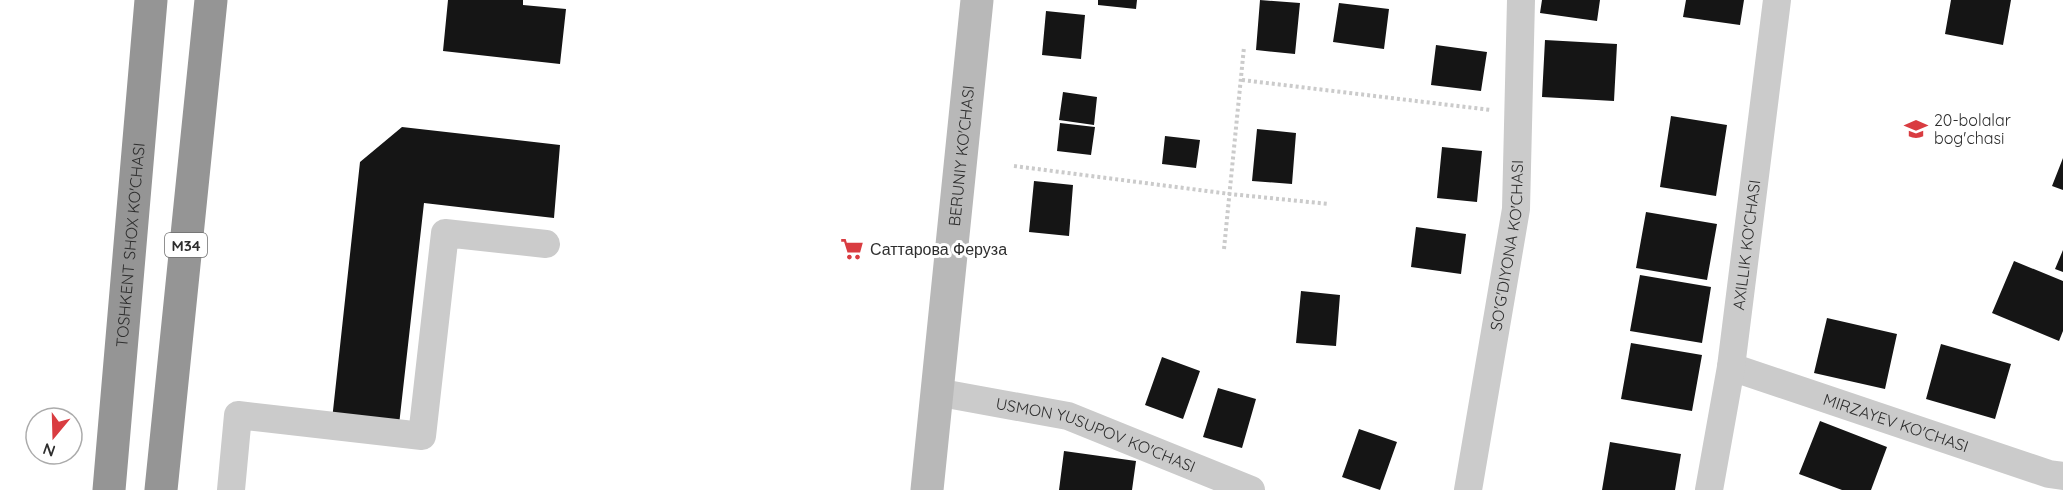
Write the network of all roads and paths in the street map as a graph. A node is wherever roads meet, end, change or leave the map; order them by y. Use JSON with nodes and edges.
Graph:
{"nodes":[{"id":1,"x":152,"y":0,"type":"edge"},
{"id":2,"x":211,"y":0,"type":"edge"},
{"id":3,"x":977,"y":0,"type":"edge"},
{"id":4,"x":1521,"y":0,"type":"edge"},
{"id":5,"x":1777,"y":0,"type":"edge"},
{"id":6,"x":1244,"y":47,"type":"dead end"},
{"id":7,"x":1242,"y":80,"type":"junction"},
{"id":8,"x":1518,"y":114,"type":"junction"},
{"id":9,"x":1014,"y":166,"type":"dead end"},
{"id":10,"x":1230,"y":194,"type":"junction"},
{"id":11,"x":1329,"y":204,"type":"dead end"},
{"id":12,"x":546,"y":244,"type":"dead end"},
{"id":13,"x":1224,"y":249,"type":"dead end"},
{"id":14,"x":1731,"y":367,"type":"junction"},
{"id":15,"x":936,"y":392,"type":"junction"},
{"id":16,"x":2063,"y":476,"type":"edge"},
{"id":17,"x":109,"y":490,"type":"edge"},
{"id":18,"x":161,"y":490,"type":"edge"},
{"id":19,"x":231,"y":490,"type":"edge"},
{"id":20,"x":927,"y":490,"type":"edge"},
{"id":21,"x":1251,"y":490,"type":"edge"},
{"id":22,"x":1468,"y":490,"type":"edge"},
{"id":23,"x":1709,"y":490,"type":"edge"}],
"edges":[{"from":1,"to":17,"type":"highway","name":"TOSHKENT SHOX KO'CHASI"},
{"from":2,"to":18,"type":"highway","number":"M34"},
{"from":3,"to":15,"type":"street","name":"BERUNIY KO'CHASI"},
{"from":4,"to":8,"type":"street","name":"SO'G'DIYONA KO'CHASI"},
{"from":5,"to":14,"type":"street","name":"AXILLIK KO'CHASI"},
{"from":6,"to":7,"type":"path"},
{"from":7,"to":8,"type":"path"},
{"from":7,"to":10,"type":"path"},
{"from":8,"to":22,"type":"street","name":"SO'G'DIYONA KO'CHASI"},
{"from":9,"to":10,"type":"path"},
{"from":10,"to":11,"type":"path"},
{"from":10,"to":13,"type":"path"},
{"from":12,"to":19,"type":"street"},
{"from":14,"to":16,"type":"street","name":"MIRZAYEV KO'CHASI"},
{"from":14,"to":23,"type":"street","name":"AXILLIK KO'CHASI"},
{"from":15,"to":20,"type":"street","name":"BERUNIY KO'CHASI"},
{"from":15,"to":21,"type":"street","name":"USMON YUSUPOV KO'CHASI"}]}
